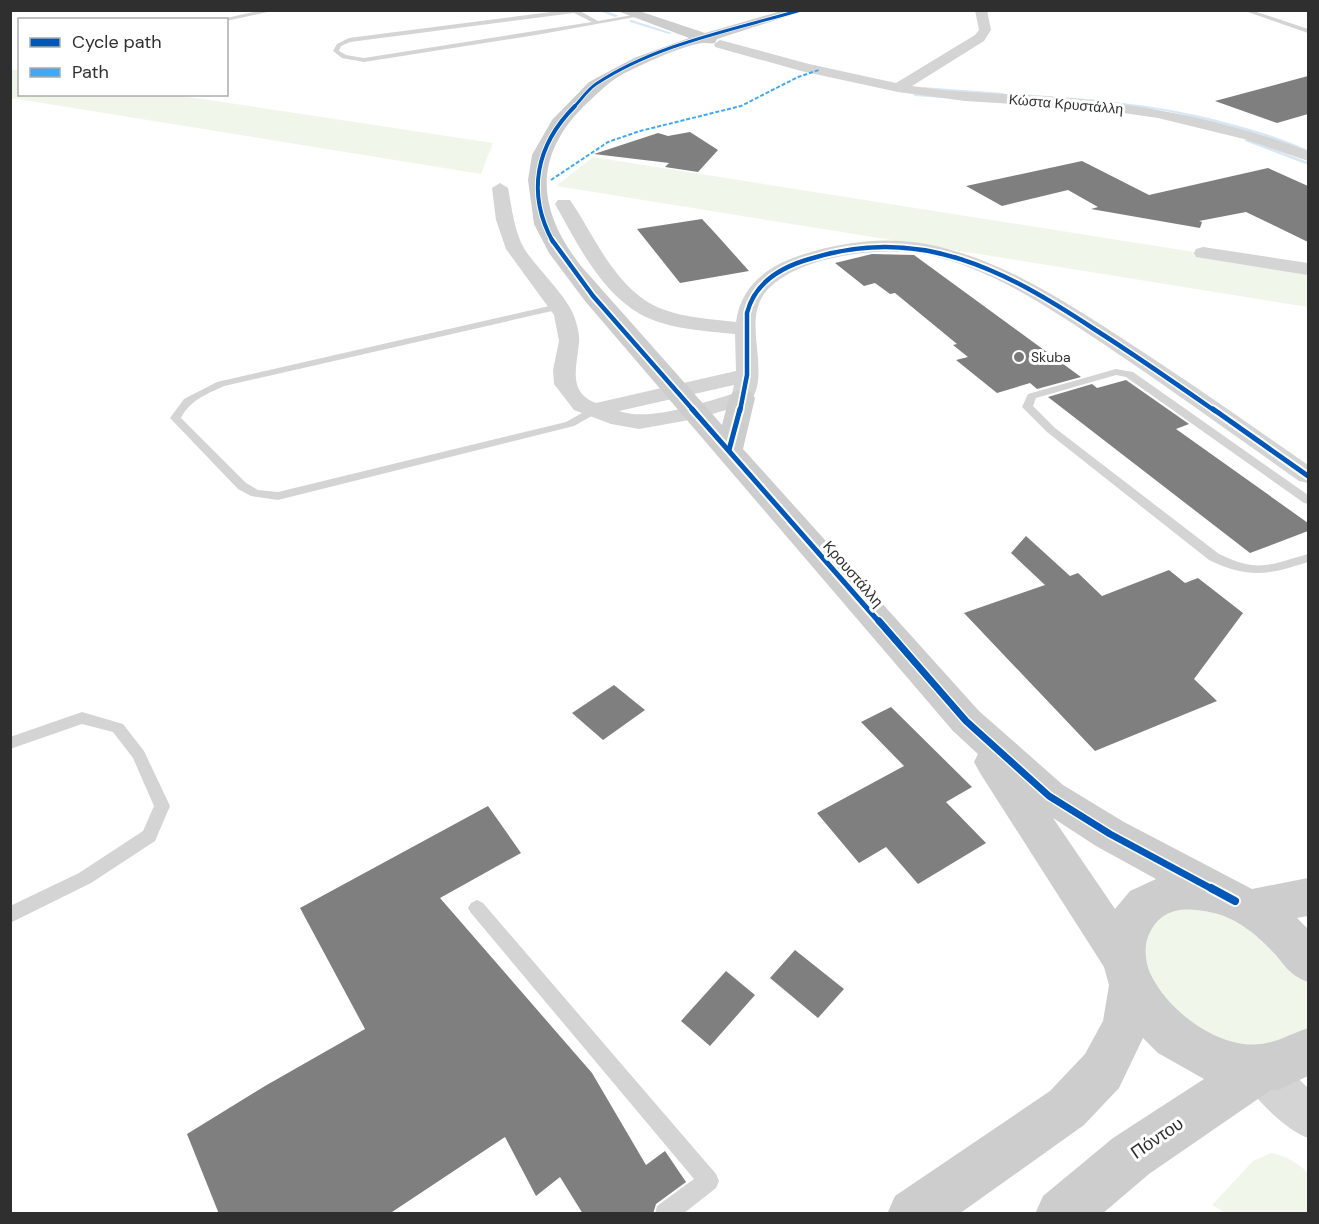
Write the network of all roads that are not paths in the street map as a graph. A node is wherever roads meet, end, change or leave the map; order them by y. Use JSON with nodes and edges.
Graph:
{"nodes":[{"id":1,"x":275,"y":10,"type":"edge"},
{"id":2,"x":621,"y":10,"type":"edge"},
{"id":3,"x":801,"y":10,"type":"edge"},
{"id":4,"x":981,"y":10,"type":"edge"},
{"id":5,"x":1244,"y":10,"type":"edge"},
{"id":6,"x":817,"y":14,"type":"dead end"},
{"id":7,"x":783,"y":16,"type":"junction"},
{"id":8,"x":644,"y":17,"type":"junction"},
{"id":9,"x":228,"y":19,"type":"edge"},
{"id":10,"x":597,"y":23,"type":"junction"},
{"id":11,"x":687,"y":25,"type":"junction"},
{"id":12,"x":1308,"y":31,"type":"edge"},
{"id":13,"x":719,"y":39,"type":"junction"},
{"id":14,"x":898,"y":88,"type":"junction"},
{"id":15,"x":1308,"y":156,"type":"edge"},
{"id":16,"x":500,"y":188,"type":"dead end"},
{"id":17,"x":564,"y":204,"type":"dead end"},
{"id":18,"x":1203,"y":253,"type":"dead end"},
{"id":19,"x":1308,"y":269,"type":"edge"},
{"id":20,"x":558,"y":307,"type":"junction"},
{"id":21,"x":745,"y":329,"type":"junction"},
{"id":22,"x":744,"y":386,"type":"junction"},
{"id":23,"x":686,"y":401,"type":"junction"},
{"id":24,"x":592,"y":411,"type":"junction"},
{"id":25,"x":729,"y":450,"type":"junction"},
{"id":26,"x":1308,"y":476,"type":"edge"},
{"id":27,"x":1308,"y":500,"type":"edge"},
{"id":28,"x":1308,"y":558,"type":"edge"},
{"id":29,"x":966,"y":721,"type":"junction"},
{"id":30,"x":10,"y":743,"type":"edge"},
{"id":31,"x":1308,"y":897,"type":"edge"},
{"id":32,"x":1243,"y":904,"type":"junction"},
{"id":33,"x":477,"y":908,"type":"dead end"},
{"id":34,"x":10,"y":915,"type":"edge"},
{"id":35,"x":1308,"y":961,"type":"edge"},
{"id":36,"x":1127,"y":971,"type":"junction"},
{"id":37,"x":1308,"y":1051,"type":"edge"},
{"id":38,"x":1258,"y":1070,"type":"junction"},
{"id":39,"x":1308,"y":1117,"type":"edge"},
{"id":40,"x":665,"y":1214,"type":"edge"},
{"id":41,"x":913,"y":1214,"type":"edge"},
{"id":42,"x":1061,"y":1214,"type":"edge"}],
"edges":[{"from":1,"to":9,"type":"lane"},
{"from":2,"to":8,"type":"street","name":"Κώστα Κρυστάλλη"},
{"from":3,"to":7,"type":"street"},
{"from":4,"to":14,"type":"street"},
{"from":5,"to":12,"type":"lane"},
{"from":6,"to":13,"type":"street"},
{"from":7,"to":11,"type":"street"},
{"from":7,"to":13,"type":"street"},
{"from":8,"to":10,"type":"lane"},
{"from":8,"to":11,"type":"street","name":"Κώστα Κρυστάλλη"},
{"from":8,"to":13,"type":"street","name":"Κώστα Κρυστάλλη"},
{"from":10,"to":10,"type":"lane"},
{"from":11,"to":13,"type":"street","name":"Κώστα Κρυστάλλη"},
{"from":13,"to":14,"type":"street","name":"Κώστα Κρυστάλλη"},
{"from":13,"to":23,"type":"street","name":"Κρουστάλλη"},
{"from":14,"to":15,"type":"street","name":"Κώστα Κρυστάλλη"},
{"from":16,"to":20,"type":"street"},
{"from":17,"to":21,"type":"street"},
{"from":18,"to":19,"type":"street"},
{"from":20,"to":24,"type":"street"},
{"from":20,"to":24,"type":"lane"},
{"from":21,"to":22,"type":"street"},
{"from":21,"to":26,"type":"street"},
{"from":22,"to":23,"type":"street"},
{"from":22,"to":25,"type":"street"},
{"from":23,"to":24,"type":"street"},
{"from":23,"to":25,"type":"street","name":"Κρουστάλλη"},
{"from":25,"to":29,"type":"street","name":"Κρουστάλλη"},
{"from":27,"to":28,"type":"lane"},
{"from":29,"to":32,"type":"street","name":"Κρουστάλλη"},
{"from":29,"to":36,"type":"street","name":"Κρουστάλλη"},
{"from":30,"to":34,"type":"lane"},
{"from":31,"to":32,"type":"street"},
{"from":32,"to":35,"type":"street"},
{"from":32,"to":36,"type":"street"},
{"from":33,"to":40,"type":"lane"},
{"from":36,"to":38,"type":"street","name":"Κρουστάλλη"},
{"from":36,"to":41,"type":"street"},
{"from":37,"to":38,"type":"street"},
{"from":38,"to":39,"type":"street"},
{"from":38,"to":42,"type":"street","name":"Πόντου"}]}
